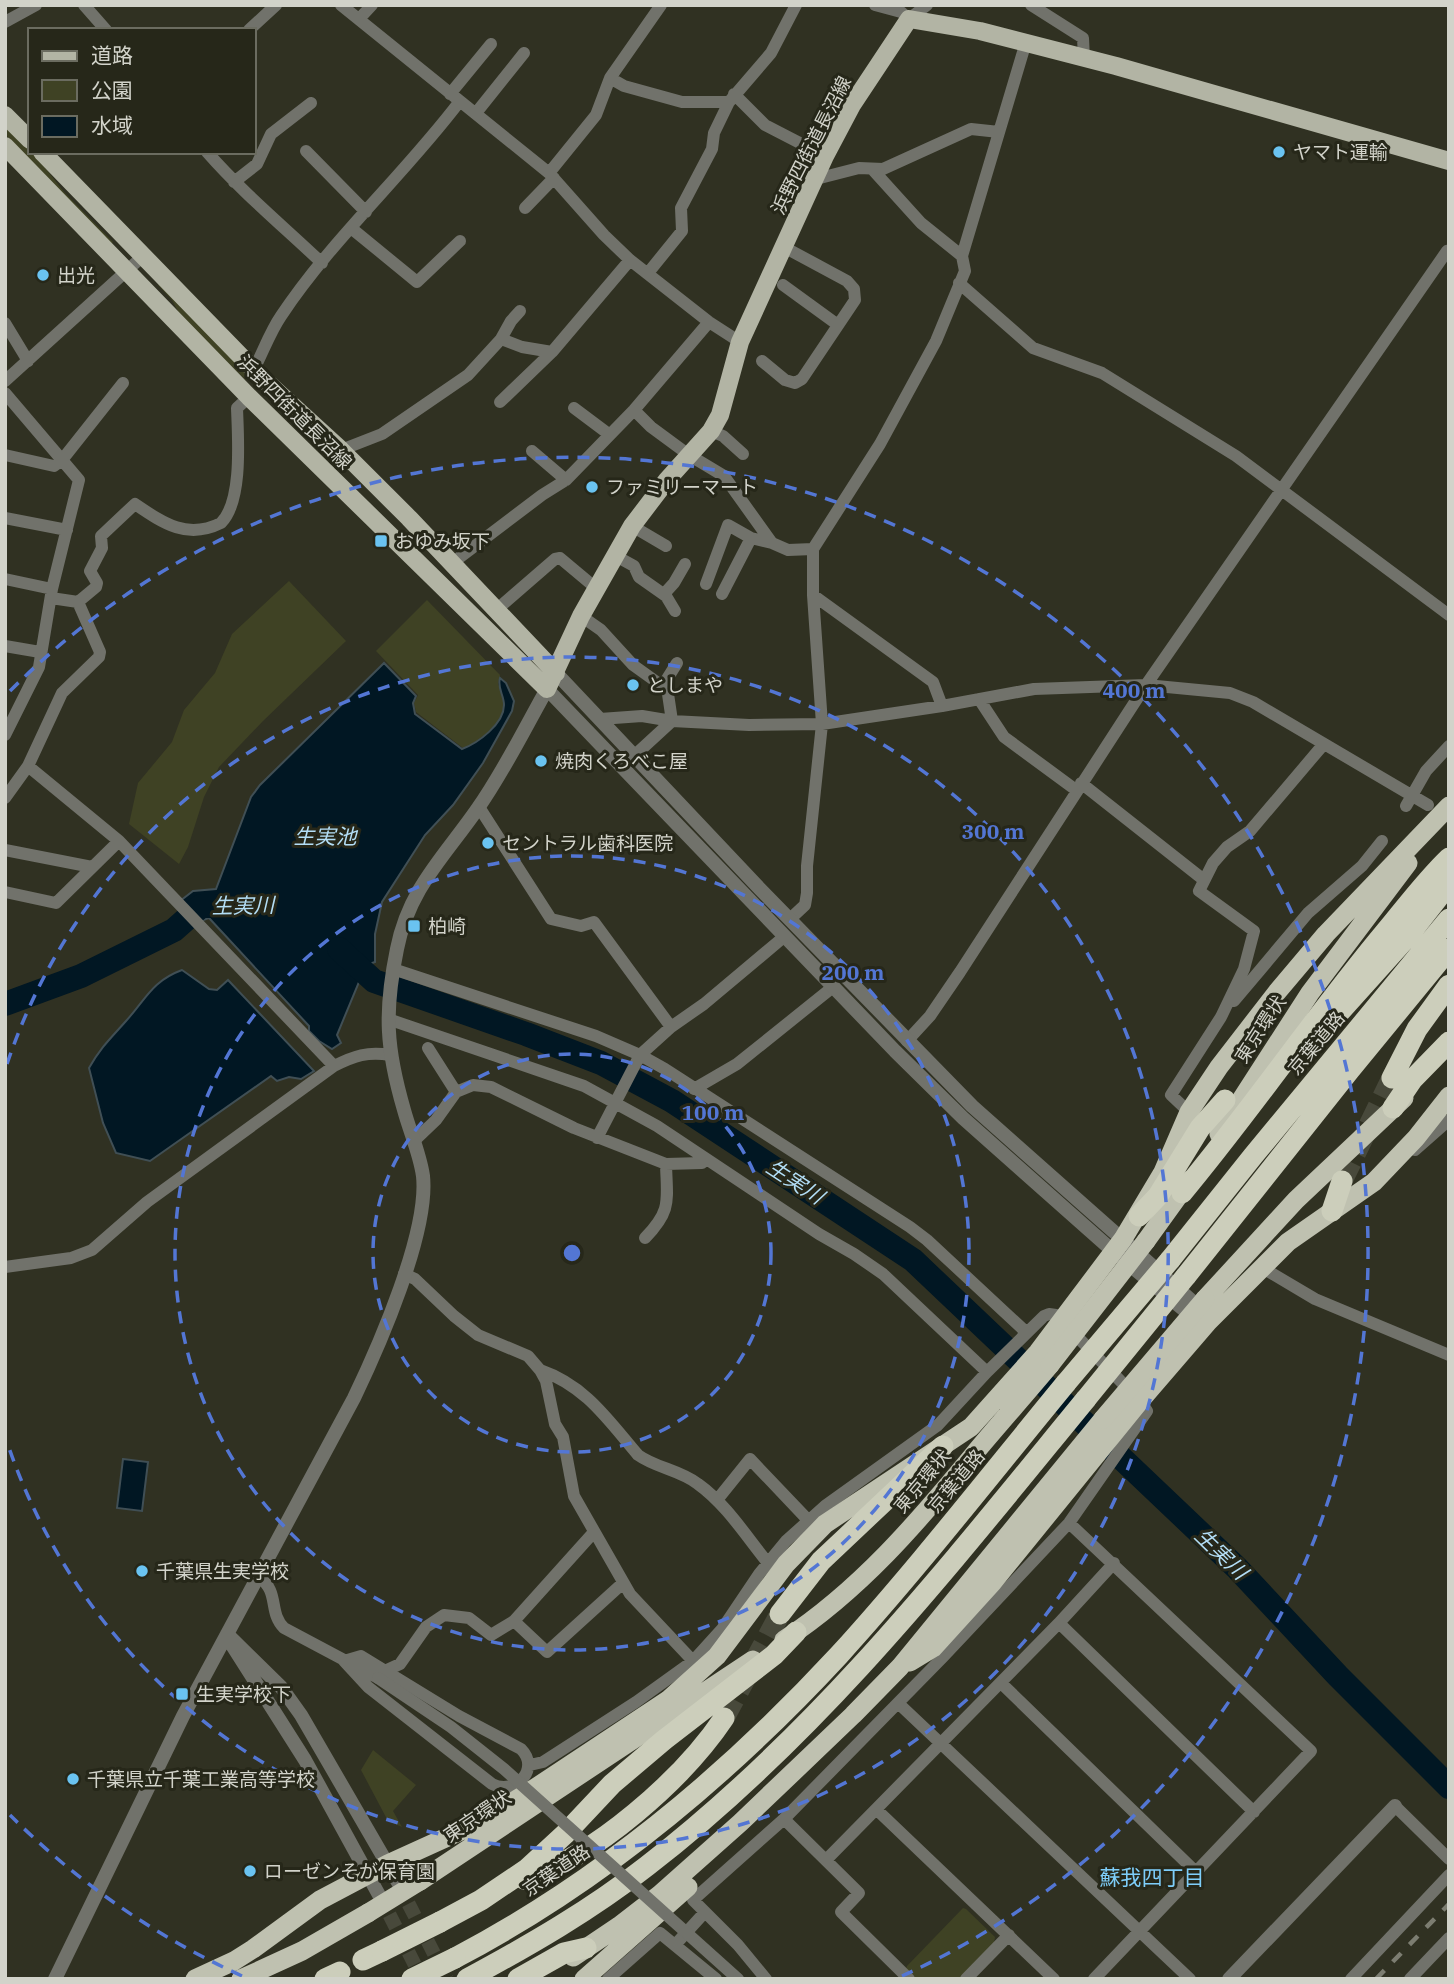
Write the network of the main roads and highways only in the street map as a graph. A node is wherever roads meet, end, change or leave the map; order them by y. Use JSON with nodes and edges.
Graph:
{"nodes":[{"id":1,"x":912,"y":12,"type":"edge"},
{"id":2,"x":5,"y":115,"type":"edge"},
{"id":3,"x":28,"y":137,"type":"edge"},
{"id":4,"x":6,"y":147,"type":"edge"},
{"id":5,"x":44,"y":154,"type":"edge"},
{"id":6,"x":1449,"y":161,"type":"edge"},
{"id":7,"x":552,"y":681,"type":"junction"},
{"id":8,"x":1449,"y":809,"type":"edge"},
{"id":9,"x":1449,"y":858,"type":"edge"},
{"id":10,"x":1449,"y":884,"type":"edge"},
{"id":11,"x":1449,"y":919,"type":"edge"},
{"id":12,"x":1449,"y":949,"type":"edge"},
{"id":13,"x":1449,"y":985,"type":"edge"},
{"id":14,"x":1328,"y":1025,"type":"dead end"},
{"id":15,"x":1449,"y":1042,"type":"edge"},
{"id":16,"x":1449,"y":1052,"type":"edge"},
{"id":17,"x":1392,"y":1078,"type":"tunnel mouth"},
{"id":18,"x":1449,"y":1096,"type":"edge"},
{"id":19,"x":1224,"y":1100,"type":"dead end"},
{"id":20,"x":1393,"y":1108,"type":"junction"},
{"id":21,"x":1342,"y":1181,"type":"tunnel mouth"},
{"id":22,"x":1182,"y":1193,"type":"junction"},
{"id":23,"x":1332,"y":1211,"type":"junction"},
{"id":24,"x":1139,"y":1216,"type":"junction"},
{"id":25,"x":1010,"y":1399,"type":"junction"},
{"id":26,"x":943,"y":1446,"type":"junction"},
{"id":27,"x":1081,"y":1459,"type":"junction"},
{"id":28,"x":780,"y":1614,"type":"tunnel mouth"},
{"id":29,"x":796,"y":1632,"type":"junction"},
{"id":30,"x":853,"y":1716,"type":"junction"},
{"id":31,"x":724,"y":1718,"type":"tunnel mouth"},
{"id":32,"x":505,"y":1885,"type":"junction"},
{"id":33,"x":586,"y":1948,"type":"junction"},
{"id":34,"x":373,"y":1955,"type":"dead end"},
{"id":35,"x":195,"y":1979,"type":"edge"},
{"id":36,"x":241,"y":1979,"type":"edge"},
{"id":37,"x":412,"y":1979,"type":"edge"},
{"id":38,"x":467,"y":1979,"type":"edge"},
{"id":39,"x":519,"y":1979,"type":"edge"},
{"id":40,"x":538,"y":1979,"type":"edge"},
{"id":41,"x":584,"y":1979,"type":"edge"}],
"edges":[{"from":1,"to":6,"type":"main road"},
{"from":1,"to":7,"type":"main road","name":"浜野四街道長沼線"},
{"from":2,"to":3,"type":"main road"},
{"from":4,"to":7,"type":"main road","name":"浜野四街道長沼線"},
{"from":5,"to":7,"type":"main road","name":"浜野四街道長沼線"},
{"from":8,"to":22,"type":"highway","name":"東京環状"},
{"from":8,"to":24,"type":"highway"},
{"from":9,"to":22,"type":"highway"},
{"from":10,"to":14,"type":"highway"},
{"from":11,"to":37,"type":"highway","name":"京葉道路","bridge":true},
{"from":12,"to":38,"type":"highway","bridge":true},
{"from":13,"to":17,"type":"highway"},
{"from":15,"to":20,"type":"highway"},
{"from":16,"to":20,"type":"highway"},
{"from":18,"to":23,"type":"highway"},
{"from":19,"to":24,"type":"highway"},
{"from":20,"to":27,"type":"highway","bridge":true},
{"from":21,"to":23,"type":"highway"},
{"from":22,"to":25,"type":"highway","name":"東京環状","bridge":true},
{"from":23,"to":27,"type":"highway"},
{"from":24,"to":25,"type":"highway"},
{"from":25,"to":26,"type":"highway"},
{"from":25,"to":29,"type":"highway","name":"東京環状"},
{"from":26,"to":28,"type":"highway"},
{"from":26,"to":35,"type":"highway"},
{"from":27,"to":30,"type":"highway"},
{"from":29,"to":32,"type":"highway"},
{"from":29,"to":36,"type":"highway","name":"東京環状","bridge":true},
{"from":30,"to":33,"type":"highway"},
{"from":30,"to":41,"type":"highway"},
{"from":31,"to":32,"type":"highway"},
{"from":32,"to":34,"type":"highway","bridge":true},
{"from":33,"to":39,"type":"highway"},
{"from":33,"to":40,"type":"highway"}]}
